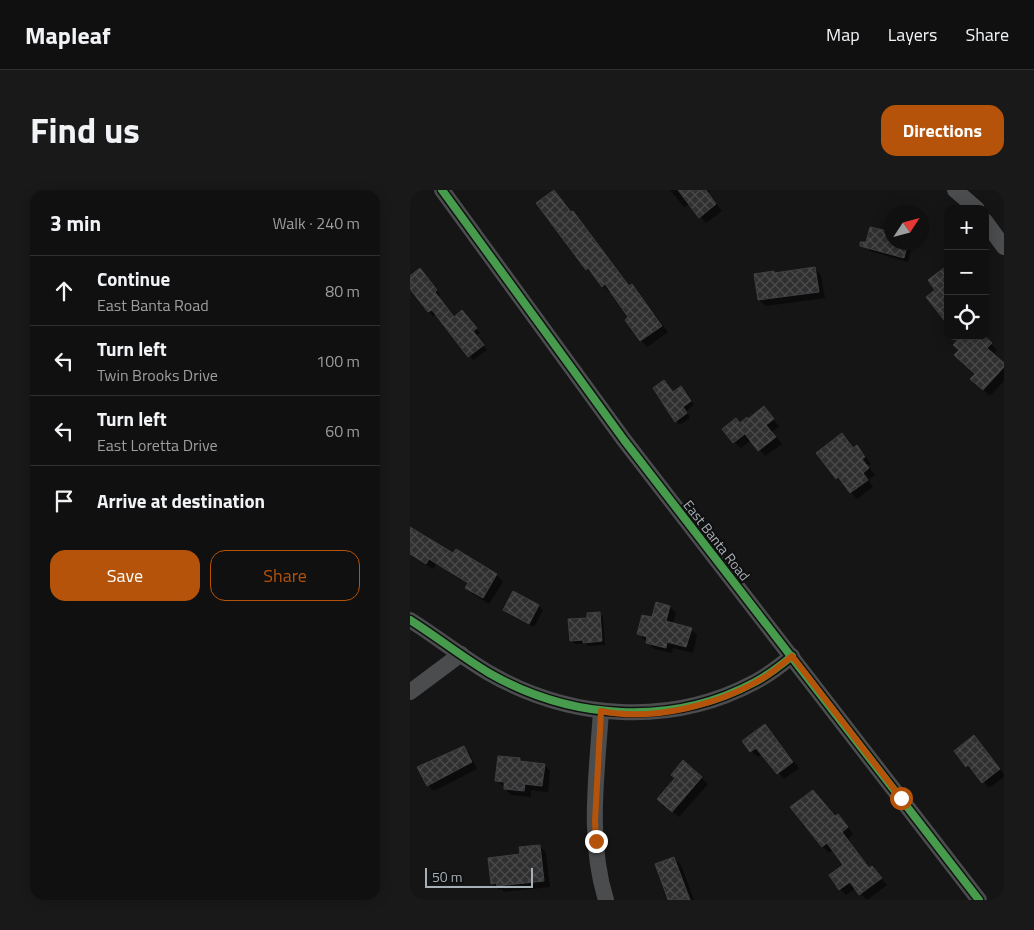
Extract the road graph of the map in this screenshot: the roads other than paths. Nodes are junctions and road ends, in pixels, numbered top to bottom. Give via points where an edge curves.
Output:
1 (442, 190) edge
2 (954, 190) edge
3 (972, 205) edge
4 (989, 226) edge
5 (1004, 247) edge
6 (410, 620) edge
7 (461, 654) junction
8 (792, 656) junction
9 (410, 692) edge
10 (601, 711) junction
11 (606, 900) edge
12 (979, 900) edge

1 - 8 street, East Banta Road via 624,440
2 - 3 street
4 - 5 street
6 - 7 street
7 - 9 street
7 - 10 street via 489,673 531,692
8 - 10 street via 756,682 706,703 654,713
8 - 12 street, East Banta Road
10 - 11 street via 595,834 598,869

